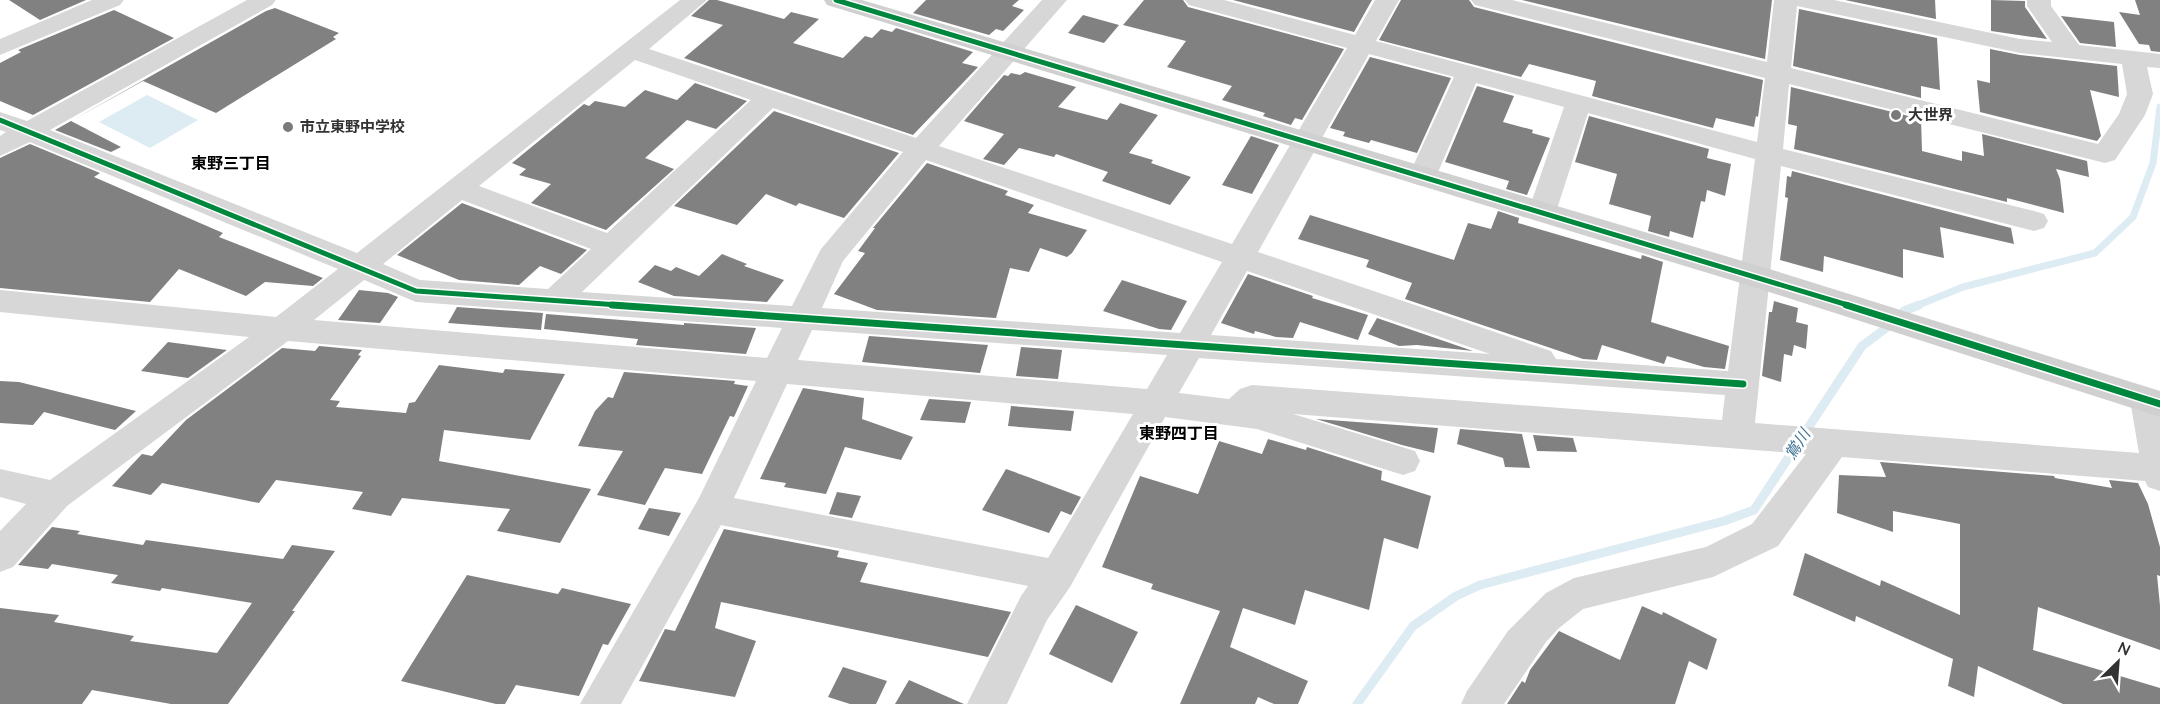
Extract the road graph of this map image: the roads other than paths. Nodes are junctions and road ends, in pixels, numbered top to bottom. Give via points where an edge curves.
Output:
1 (264, 0) edge
2 (695, 0) edge
3 (836, 0) edge
4 (1056, 0) edge
5 (1197, 0) edge
6 (1387, 0) edge
7 (1483, 0) edge
8 (1786, 0) edge
9 (1800, 0) edge
10 (2039, 0) edge
11 (98, 2) edge
12 (1363, 45) junction
13 (0, 48) edge
14 (632, 51) junction
15 (1009, 51) junction
16 (2072, 53) junction
17 (2133, 58) junction
18 (2160, 61) edge
19 (1779, 72) junction
20 (1468, 73) junction
21 (769, 98) junction
22 (1578, 103) junction
23 (0, 120) edge
24 (28, 132) junction
25 (1306, 142) junction
26 (0, 147) edge
27 (921, 149) junction
28 (1769, 154) junction
29 (1422, 177) junction
30 (459, 189) junction
31 (1542, 212) junction
32 (2034, 221) dead end
33 (612, 246) junction
34 (1240, 258) junction
35 (362, 267) junction
36 (1755, 276) junction
37 (0, 301) edge
38 (554, 301) junction
39 (802, 318) junction
40 (282, 329) junction
41 (1189, 345) junction
42 (778, 372) junction
43 (1585, 374) junction
44 (1743, 384) junction
45 (2153, 402) edge
46 (1156, 403) junction
47 (1234, 413) junction
48 (1737, 435) junction
49 (1834, 442) junction
50 (1402, 461) dead end
51 (2159, 472) edge
52 (0, 483) edge
53 (56, 496) junction
54 (712, 507) junction
55 (0, 556) edge
56 (1057, 576) junction
57 (600, 704) edge
58 (987, 704) edge
59 (1481, 704) edge

1 - 24 street
2 - 14 street
3 - 15 street
4 - 15 street
5 - 12 street
6 - 12 street
7 - 19 street
8 - 19 street
9 - 16 street via 2020,46
10 - 16 street via 2039,6
11 - 13 street
12 - 20 street
12 - 25 street
14 - 21 street
14 - 30 street
15 - 25 street
15 - 27 street
16 - 17 street
17 - 18 street
17 - 19 street via 2140,94 2132,115 2105,154
19 - 28 street
20 - 22 street
20 - 29 street
21 - 27 street
21 - 33 street
22 - 28 street
22 - 31 street
23 - 24 street
24 - 26 street
24 - 35 street
25 - 29 street
25 - 34 street
27 - 34 street
27 - 39 street via 831,256
28 - 32 street
28 - 36 street
29 - 31 street
30 - 33 street
30 - 35 street
31 - 36 street
33 - 38 street
34 - 41 street
34 - 43 street
35 - 38 street via 416,291
35 - 40 street
36 - 44 street
36 - 45 street
37 - 40 street
38 - 39 street
39 - 41 street
39 - 42 street
40 - 42 street
40 - 53 street
41 - 43 street
41 - 46 street
42 - 46 street
42 - 54 street
43 - 44 street
44 - 48 street
45 - 51 street
46 - 47 street
46 - 56 street
47 - 48 street via 1252,398
47 - 50 street via 1257,416
48 - 49 street
49 - 51 street
49 - 59 street via 1765,535 1713,561 1574,595 1559,604 1536,626
52 - 53 street
53 - 55 street
54 - 56 street
54 - 57 street
56 - 58 street via 1034,608

